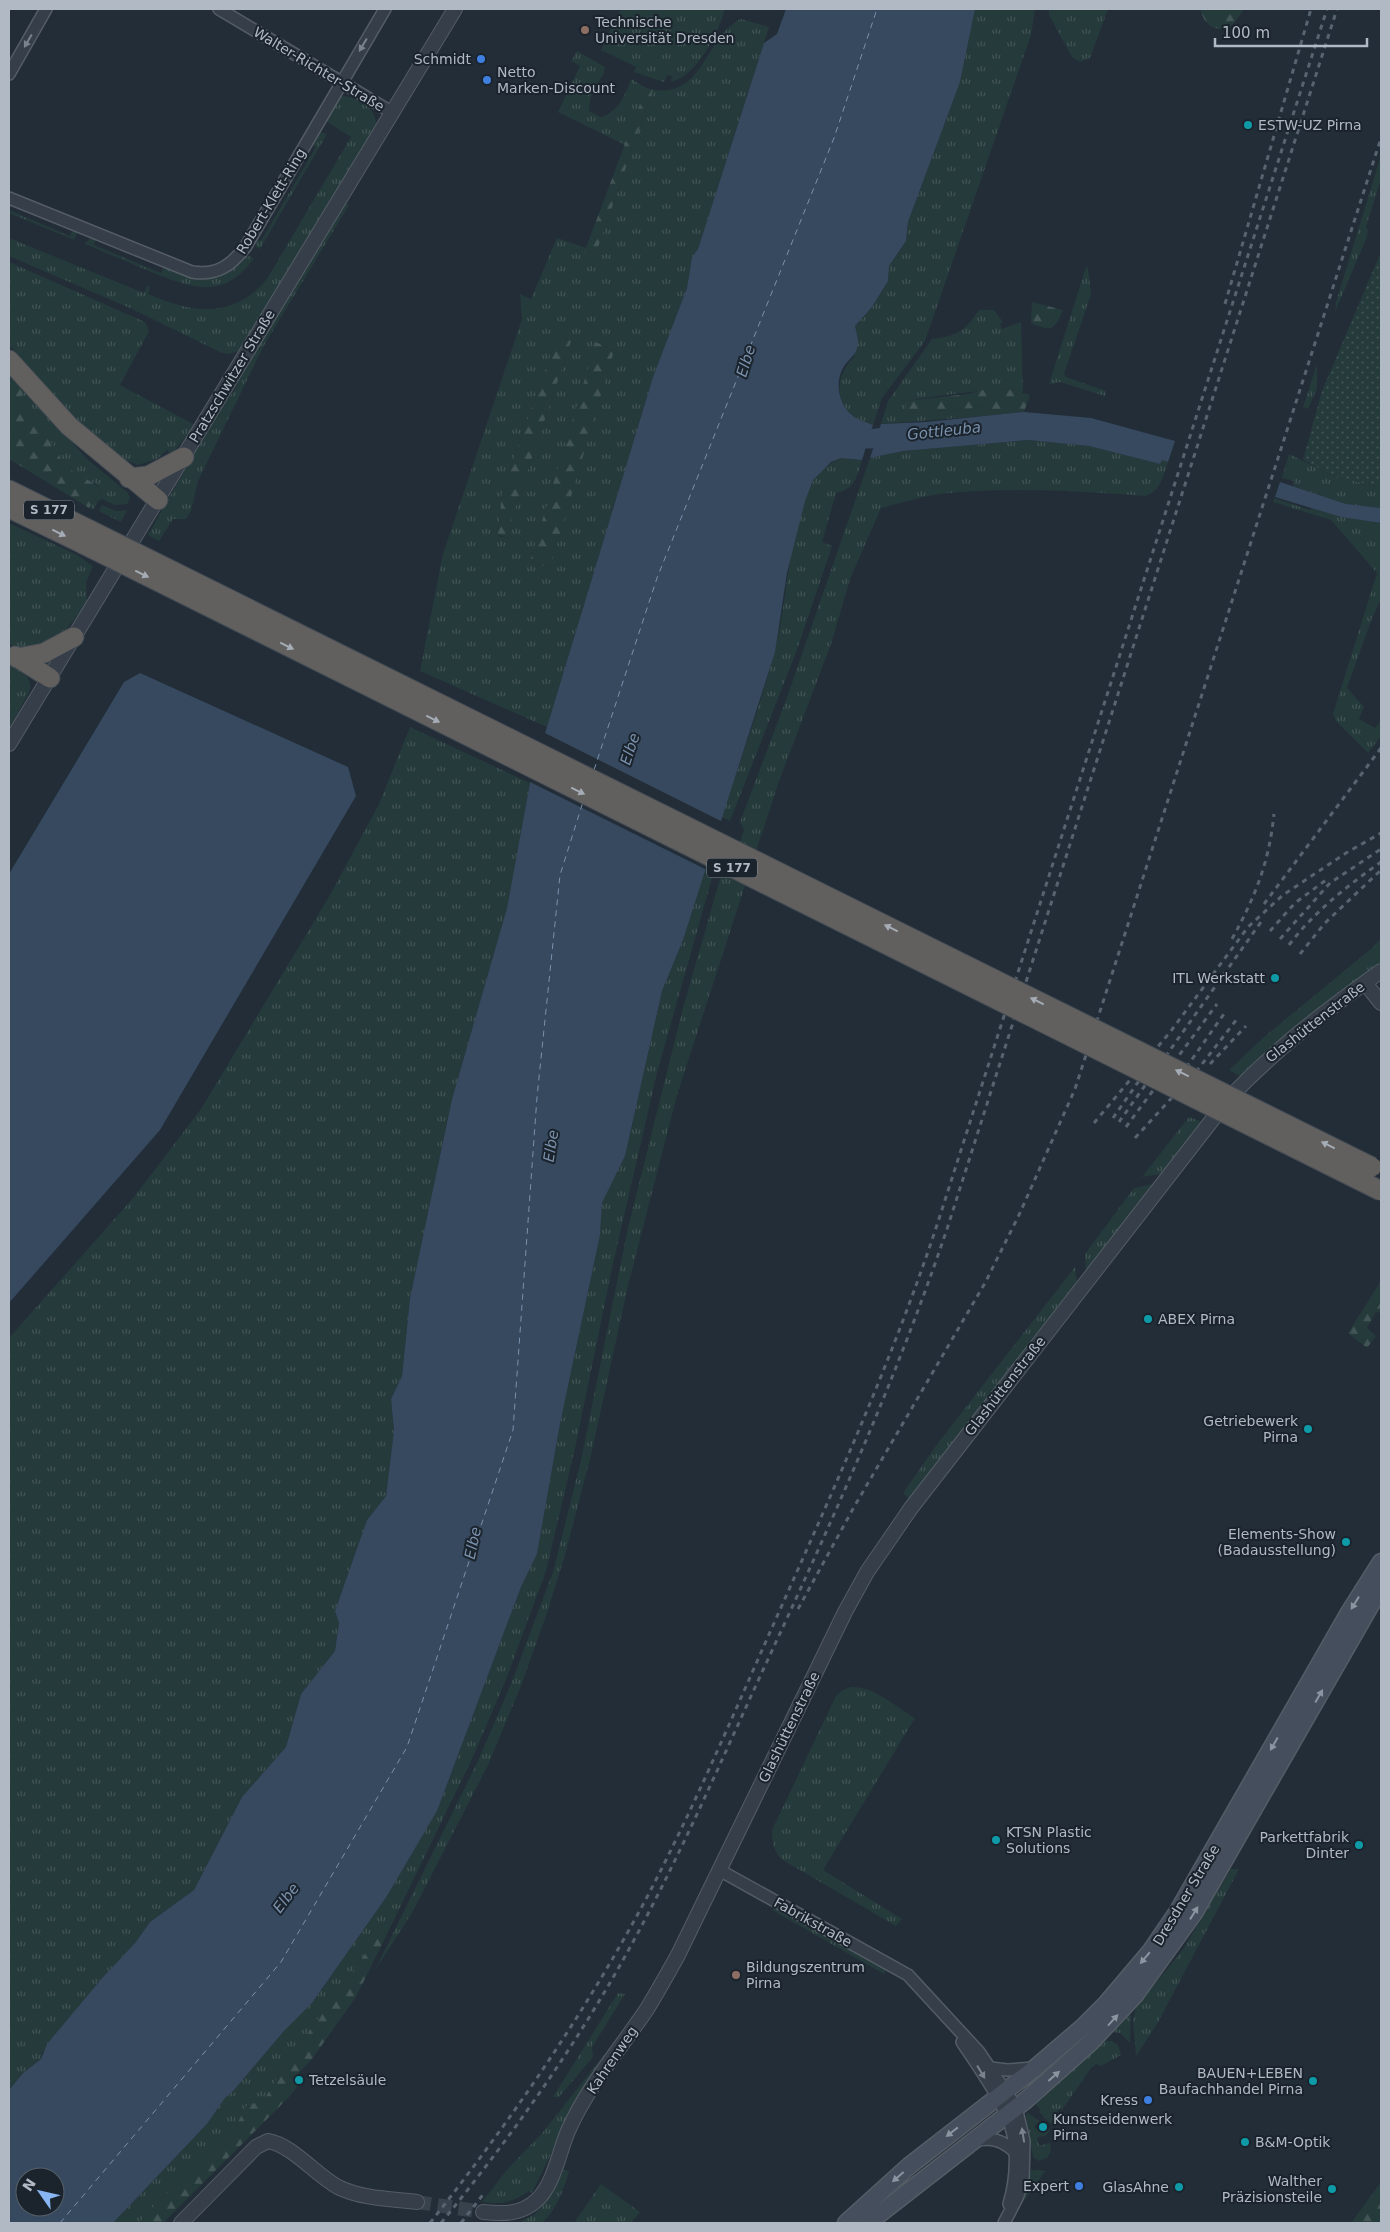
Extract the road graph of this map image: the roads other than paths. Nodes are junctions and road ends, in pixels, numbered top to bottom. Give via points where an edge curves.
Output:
1 (46, 9) edge
2 (219, 9) edge
3 (385, 9) edge
4 (455, 9) edge
5 (9, 74) edge
6 (342, 82) junction
7 (393, 114) junction
8 (9, 198) edge
9 (9, 360) edge
10 (184, 457) junction
11 (129, 478) junction
12 (9, 490) edge
13 (158, 500) junction
14 (9, 508) edge
15 (86, 538) junction
16 (74, 637) junction
17 (13, 655) edge
18 (50, 678) junction
19 (9, 744) edge
20 (1381, 971) edge
21 (1365, 983) junction
22 (1381, 1004) edge
23 (1381, 1172) edge
24 (1381, 1191) edge
25 (1381, 1562) edge
26 (1381, 1587) edge
27 (721, 1871) junction
28 (947, 2017) junction
29 (991, 2068) junction
30 (1035, 2068) junction
31 (1001, 2094) junction
32 (1012, 2110) junction
33 (973, 2141) junction
34 (1014, 2151) junction
35 (418, 2202) tunnel mouth
36 (483, 2212) tunnel mouth
37 (181, 2223) edge
38 (846, 2223) edge
39 (868, 2223) edge
40 (1004, 2223) edge

1 -> 5 street
2 - 6 street, Walter-Richter-Straße
3 -> 6 street, Robert-Klett-Ring
4 - 7 street, Pratzschwitzer Straße
6 - 7 street, Walter-Richter-Straße
6 - 8 street, Robert-Klett-Ring via 246,246 236,260 212,273 187,270
7 - 10 street, Pratzschwitzer Straße
9 - 11 highway via 69,426
10 - 11 highway via 154,474
10 - 13 street, Pratzschwitzer Straße
11 - 13 highway
12 - 15 highway, S 177
13 - 16 street, Pratzschwitzer Straße
14 -> 15 highway, S 177
23 -> 15 highway, S 177, bridge
15 -> 24 highway, S 177, bridge
16 - 17 highway via 44,653
16 - 18 street, Pratzschwitzer Straße
17 - 18 highway
18 - 19 street, Pratzschwitzer Straße
20 - 21 street, Glashüttenstraße
21 - 22 street
21 - 27 street, Glashüttenstraße via 1293,1036 1230,1097 911,1508 867,1572 845,1612
25 -> 30 main road, Dresdner Straße via 1178,1911 1150,1952 1106,2004
32 -> 26 main road, Dresdner Straße via 1096,2038 1159,1964 1194,1913
27 - 28 street, Fabrikstraße via 908,1975
27 - 36 street, Kahrenweg via 663,1983 583,2102 544,2191 530,2206 520,2211 510,2214
28 - 29 street, Fabrikstraße
28 -> 31 street, Fabrikstraße
29 - 30 street
29 - 31 street, Fabrikstraße
30 - 31 main road, Dresdner Straße
31 - 32 street
31 -> 38 main road, Dresdner Straße via 909,2166
32 - 33 main road, Dresdner Straße
32 - 34 street
40 -> 32 street via 1020,2191 1025,2163 1024,2141
33 - 34 street via 993,2139
33 - 39 main road, Dresdner Straße
34 - 40 street via 1013,2188
35 - 37 street via 353,2193 329,2181 280,2145 262,2142

